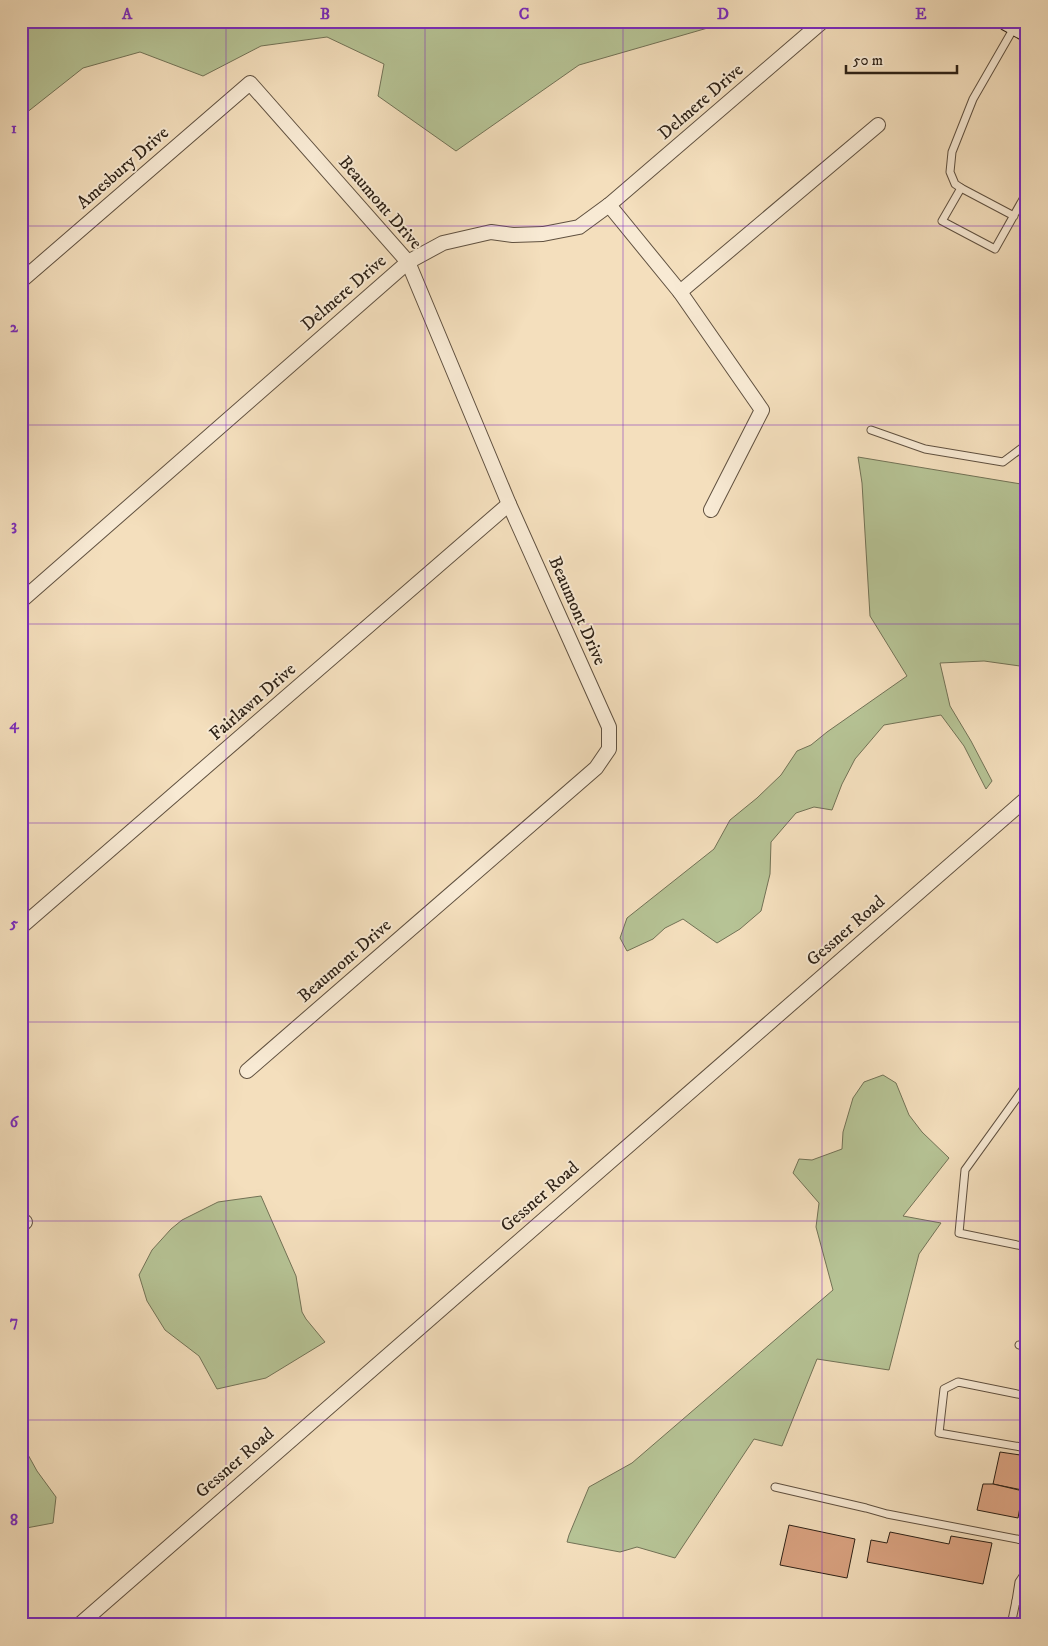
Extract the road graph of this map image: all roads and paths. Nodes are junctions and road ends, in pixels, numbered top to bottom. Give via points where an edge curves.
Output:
1 (823, 21) edge
2 (1016, 26) edge
3 (250, 83) joint
4 (878, 125) dead end
5 (961, 188) junction
6 (1027, 192) edge
7 (609, 206) junction
8 (1014, 216) junction
9 (408, 262) junction
10 (21, 281) edge
11 (680, 292) junction
12 (871, 430) dead end
13 (1027, 444) edge
14 (509, 504) junction
15 (711, 510) dead end
16 (21, 601) edge
17 (1027, 798) edge
18 (21, 928) edge
19 (247, 1071) dead end
20 (1027, 1084) edge
21 (1027, 1247) edge
22 (1027, 1396) edge
23 (1027, 1448) edge
24 (775, 1487) dead end
25 (1027, 1541) edge
26 (1027, 1570) edge
27 (1016, 1600) junction
28 (1027, 1602) edge
29 (78, 1625) edge
30 (1011, 1625) edge

1 - 7 street, Delmere Drive
2 - 5 lane via 973,99 952,152 950,172 955,184
3 - 9 street, Beaumont Drive
3 - 10 street, Amesbury Drive
4 - 11 street
5 - 8 lane
5 - 8 lane via 942,221 995,248
6 - 8 lane
7 - 9 street, Delmere Drive via 579,227 543,234 491,232 443,243
7 - 11 street
9 - 14 street, Beaumont Drive
9 - 16 street, Delmere Drive
11 - 15 street via 762,410
12 - 13 lane via 925,448 1003,462
14 - 18 street, Fairlawn Drive
14 - 19 street, Beaumont Drive via 608,727 609,749 596,768
17 - 29 street, Gessner Road
20 - 21 lane via 965,1170 959,1233
22 - 23 lane via 958,1382 944,1389 939,1433
24 - 25 lane via 887,1514
26 - 27 lane via 1019,1582
27 - 28 lane
27 - 30 lane

